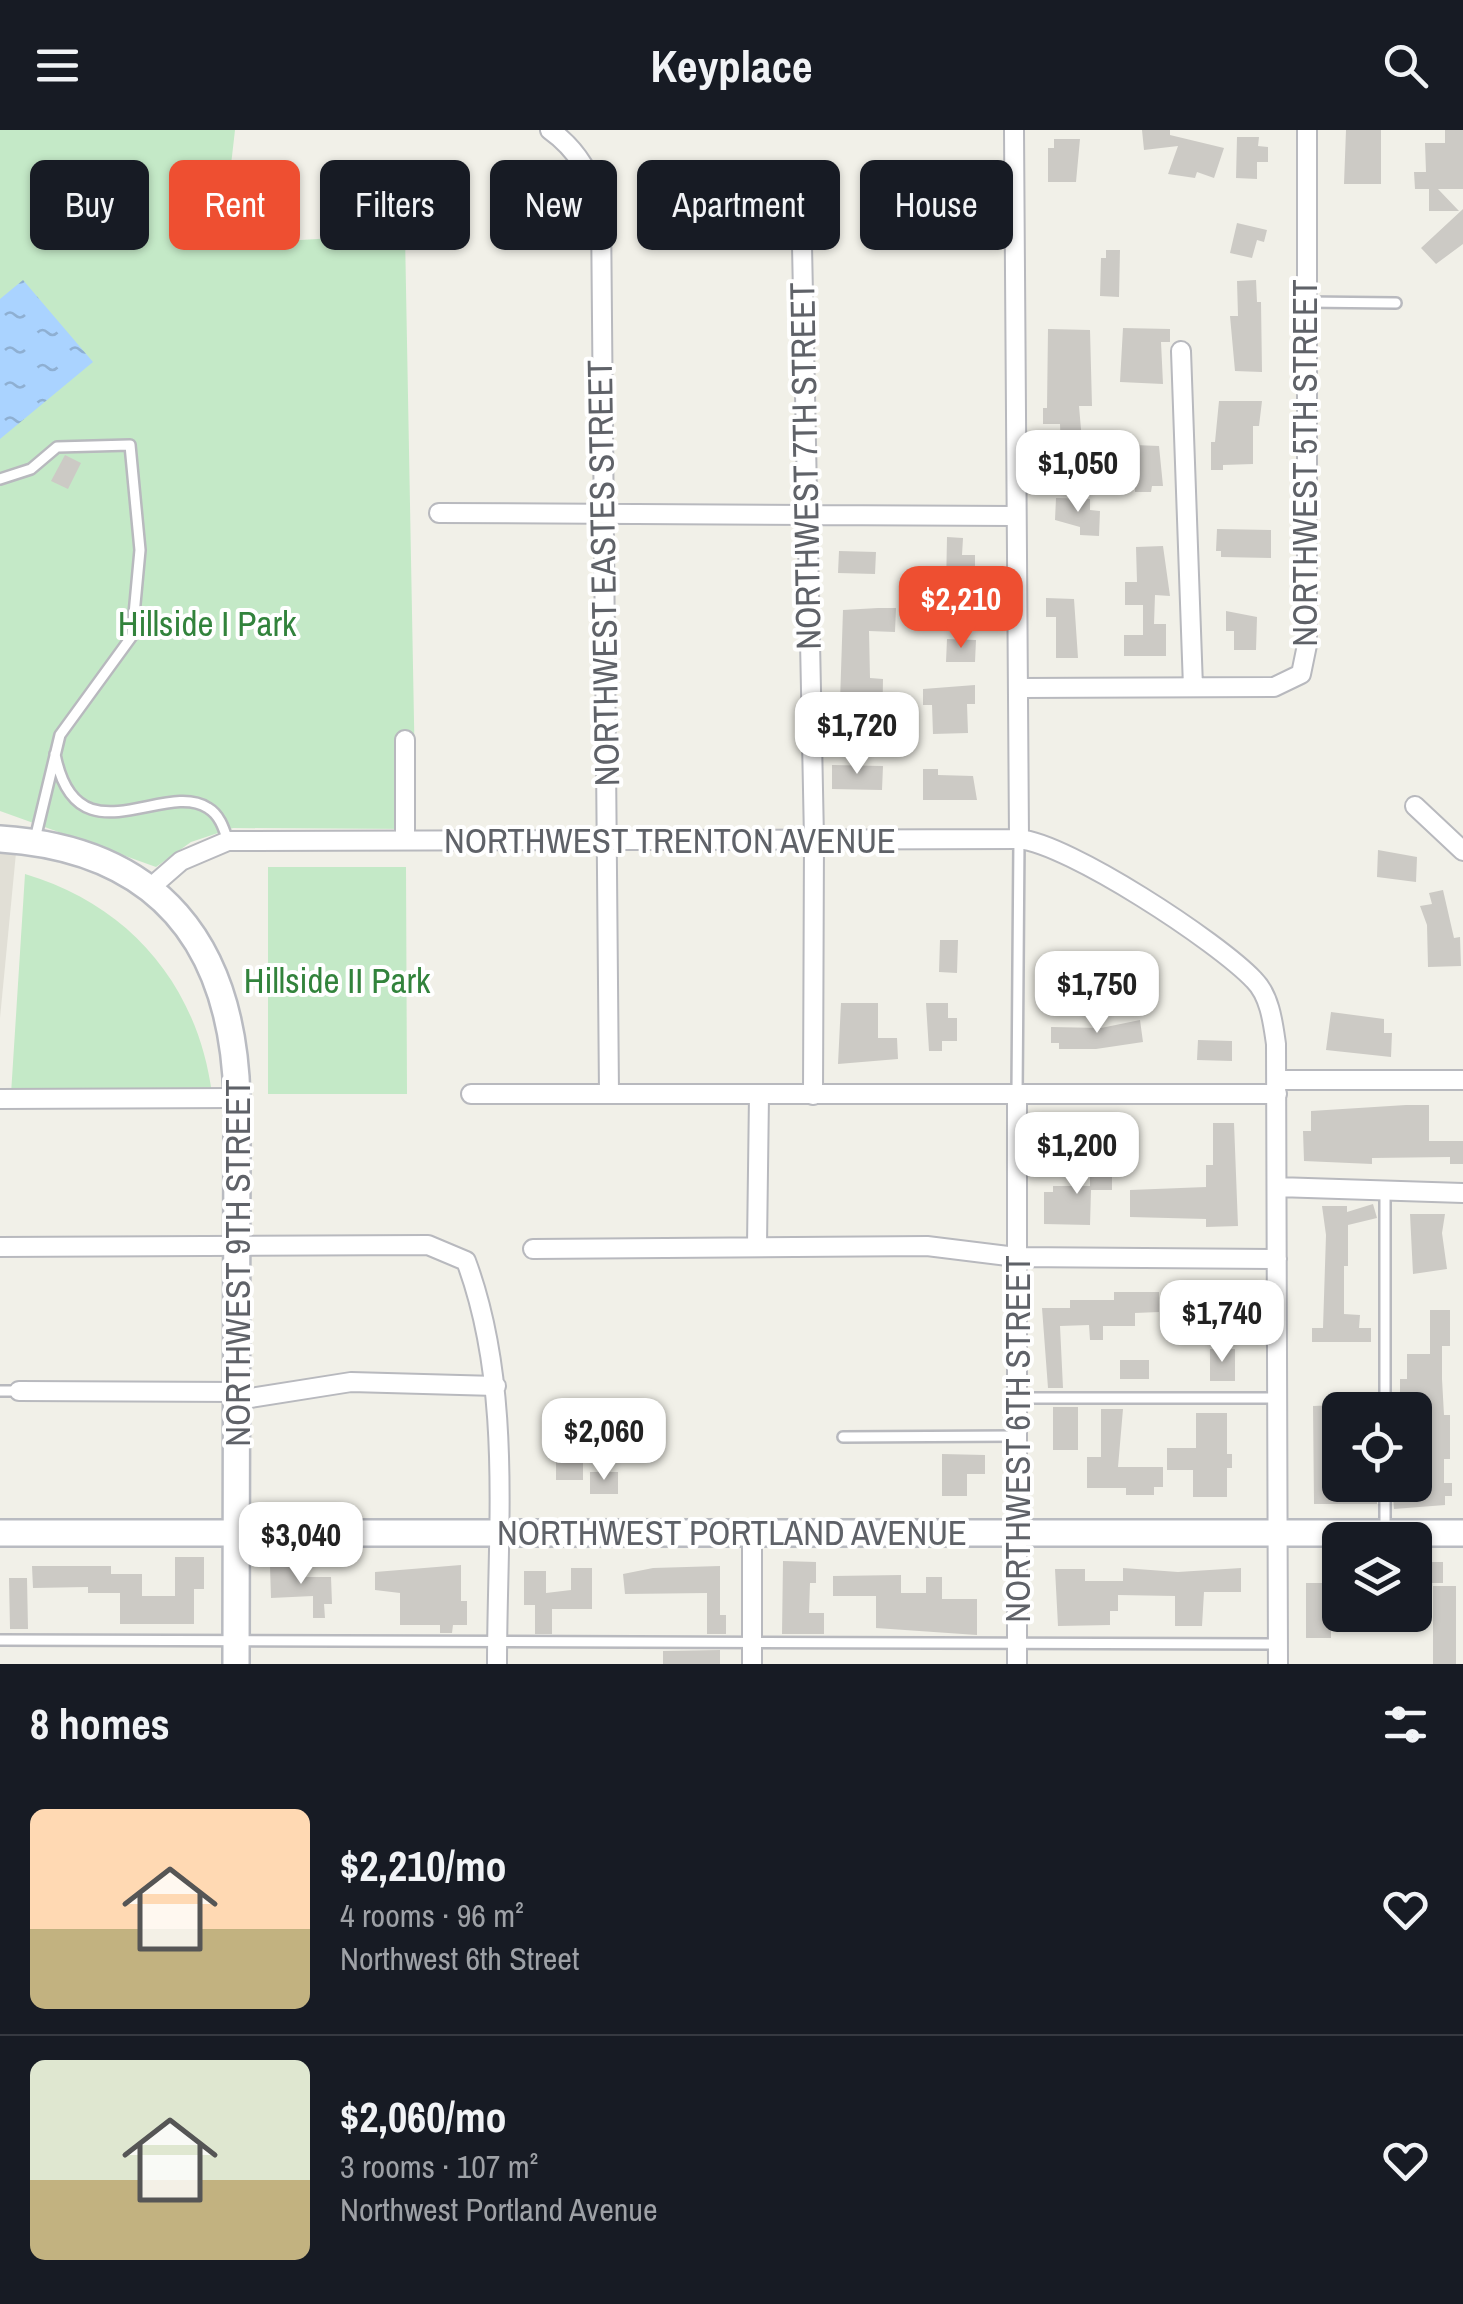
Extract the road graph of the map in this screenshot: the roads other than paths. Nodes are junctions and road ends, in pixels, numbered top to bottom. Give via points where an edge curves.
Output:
1 (550, 130) edge
2 (1014, 130) edge
3 (1306, 130) edge
4 (802, 250) edge
5 (1304, 302) junction
6 (1396, 303) dead end
7 (1181, 351) dead end
8 (0, 479) edge
9 (602, 512) junction
10 (439, 513) dead end
11 (808, 514) junction
12 (1014, 516) junction
13 (1020, 688) junction
14 (1193, 688) junction
15 (405, 740) dead end
16 (55, 752) junction
17 (1415, 806) dead end
18 (814, 839) junction
19 (1019, 839) junction
20 (0, 840) edge
21 (405, 840) junction
22 (606, 840) junction
23 (228, 841) junction
24 (35, 842) junction
25 (1463, 852) edge
26 (150, 888) junction
27 (1463, 1080) edge
28 (1277, 1087) junction
29 (609, 1092) junction
30 (471, 1094) dead end
31 (813, 1094) junction
32 (1017, 1094) junction
33 (759, 1095) junction
34 (0, 1098) edge
35 (237, 1098) junction
36 (1277, 1187) junction
37 (1385, 1189) junction
38 (1463, 1193) edge
39 (757, 1246) junction
40 (0, 1247) edge
41 (236, 1247) junction
42 (532, 1249) dead end
43 (1016, 1258) junction
44 (1277, 1259) junction
45 (496, 1386) junction
46 (9, 1390) edge
47 (1385, 1392) edge
48 (238, 1396) junction
49 (1015, 1398) junction
50 (1278, 1398) junction
51 (1016, 1436) junction
52 (844, 1437) dead end
53 (238, 1531) junction
54 (0, 1532) edge
55 (1017, 1532) junction
56 (1277, 1532) junction
57 (497, 1533) junction
58 (1322, 1533) edge
59 (1432, 1533) edge
60 (1463, 1533) edge
61 (752, 1534) junction
62 (0, 1640) edge
63 (752, 1641) junction
64 (498, 1642) junction
65 (1018, 1642) junction
66 (1278, 1644) junction
67 (236, 1652) edge
68 (498, 1664) edge
69 (752, 1664) edge
70 (1018, 1664) edge
71 (1278, 1664) edge

1 - 9 street, NORTHWEST EASTES STREET via 587,170 601,209
2 - 12 street
3 - 5 street, NORTHWEST 5TH STREET
4 - 11 street, NORTHWEST 7TH STREET
5 - 6 lane
5 - 14 street, NORTHWEST 5TH STREET via 1307,644 1301,674 1274,688
7 - 14 street
8 - 16 lane via 31,469 57,447 130,446 140,550 132,636 68,722
9 - 10 street
9 - 11 street
9 - 22 street, NORTHWEST EASTES STREET
11 - 12 street
11 - 18 street, NORTHWEST 7TH STREET
12 - 13 street
13 - 14 street
13 - 19 street
15 - 21 street
16 - 23 lane via 60,781 86,806 116,814 205,805
16 - 24 lane
17 - 25 street
18 - 19 street, NORTHWEST TRENTON AVENUE
18 - 22 street, NORTHWEST TRENTON AVENUE
18 - 31 street, NORTHWEST 7TH STREET
19 - 28 street, NORTHWEST TRENTON AVENUE via 1088,864 1256,981 1272,1013
19 - 32 lane
20 - 24 street
21 - 22 street, NORTHWEST TRENTON AVENUE
21 - 23 street, NORTHWEST TRENTON AVENUE
22 - 29 street, NORTHWEST EASTES STREET
23 - 26 street, NORTHWEST TRENTON AVENUE via 181,861
24 - 26 street via 126,871
26 - 35 street, NORTHWEST 9TH STREET via 201,949 222,989 236,1052
27 - 28 street
28 - 32 street
28 - 36 street
29 - 30 street
29 - 33 street
31 - 32 street
31 - 33 street
32 - 43 street, NORTHWEST 6TH STREET
33 - 39 street
34 - 35 street
35 - 41 street, NORTHWEST 9TH STREET
36 - 37 street
36 - 44 street
37 - 38 street
37 - 47 lane
39 - 42 street
39 - 43 street via 927,1246
40 - 41 street
41 - 45 street via 444,1248 466,1261 484,1308
41 - 48 street, NORTHWEST 9TH STREET
43 - 44 street
43 - 49 street, NORTHWEST 6TH STREET
44 - 50 street
45 - 48 street via 352,1382
45 - 57 street
46 - 48 street
48 - 53 street, NORTHWEST 9TH STREET
49 - 50 lane
49 - 51 street, NORTHWEST 6TH STREET
50 - 56 street
51 - 52 lane
51 - 55 street, NORTHWEST 6TH STREET
53 - 54 street, NORTHWEST PORTLAND AVENUE
53 - 57 street, NORTHWEST PORTLAND AVENUE
53 - 67 street, NORTHWEST 9TH STREET
55 - 56 street, NORTHWEST PORTLAND AVENUE
55 - 61 street, NORTHWEST PORTLAND AVENUE
55 - 65 street, NORTHWEST 6TH STREET
56 - 58 street, NORTHWEST PORTLAND AVENUE
56 - 66 street
57 - 61 street, NORTHWEST PORTLAND AVENUE
57 - 64 street
59 - 60 street, NORTHWEST PORTLAND AVENUE
61 - 63 street
62 - 67 lane
63 - 64 lane
63 - 65 lane
63 - 69 street
64 - 67 lane
64 - 68 street
65 - 66 lane
65 - 70 street, NORTHWEST 6TH STREET
66 - 71 street

